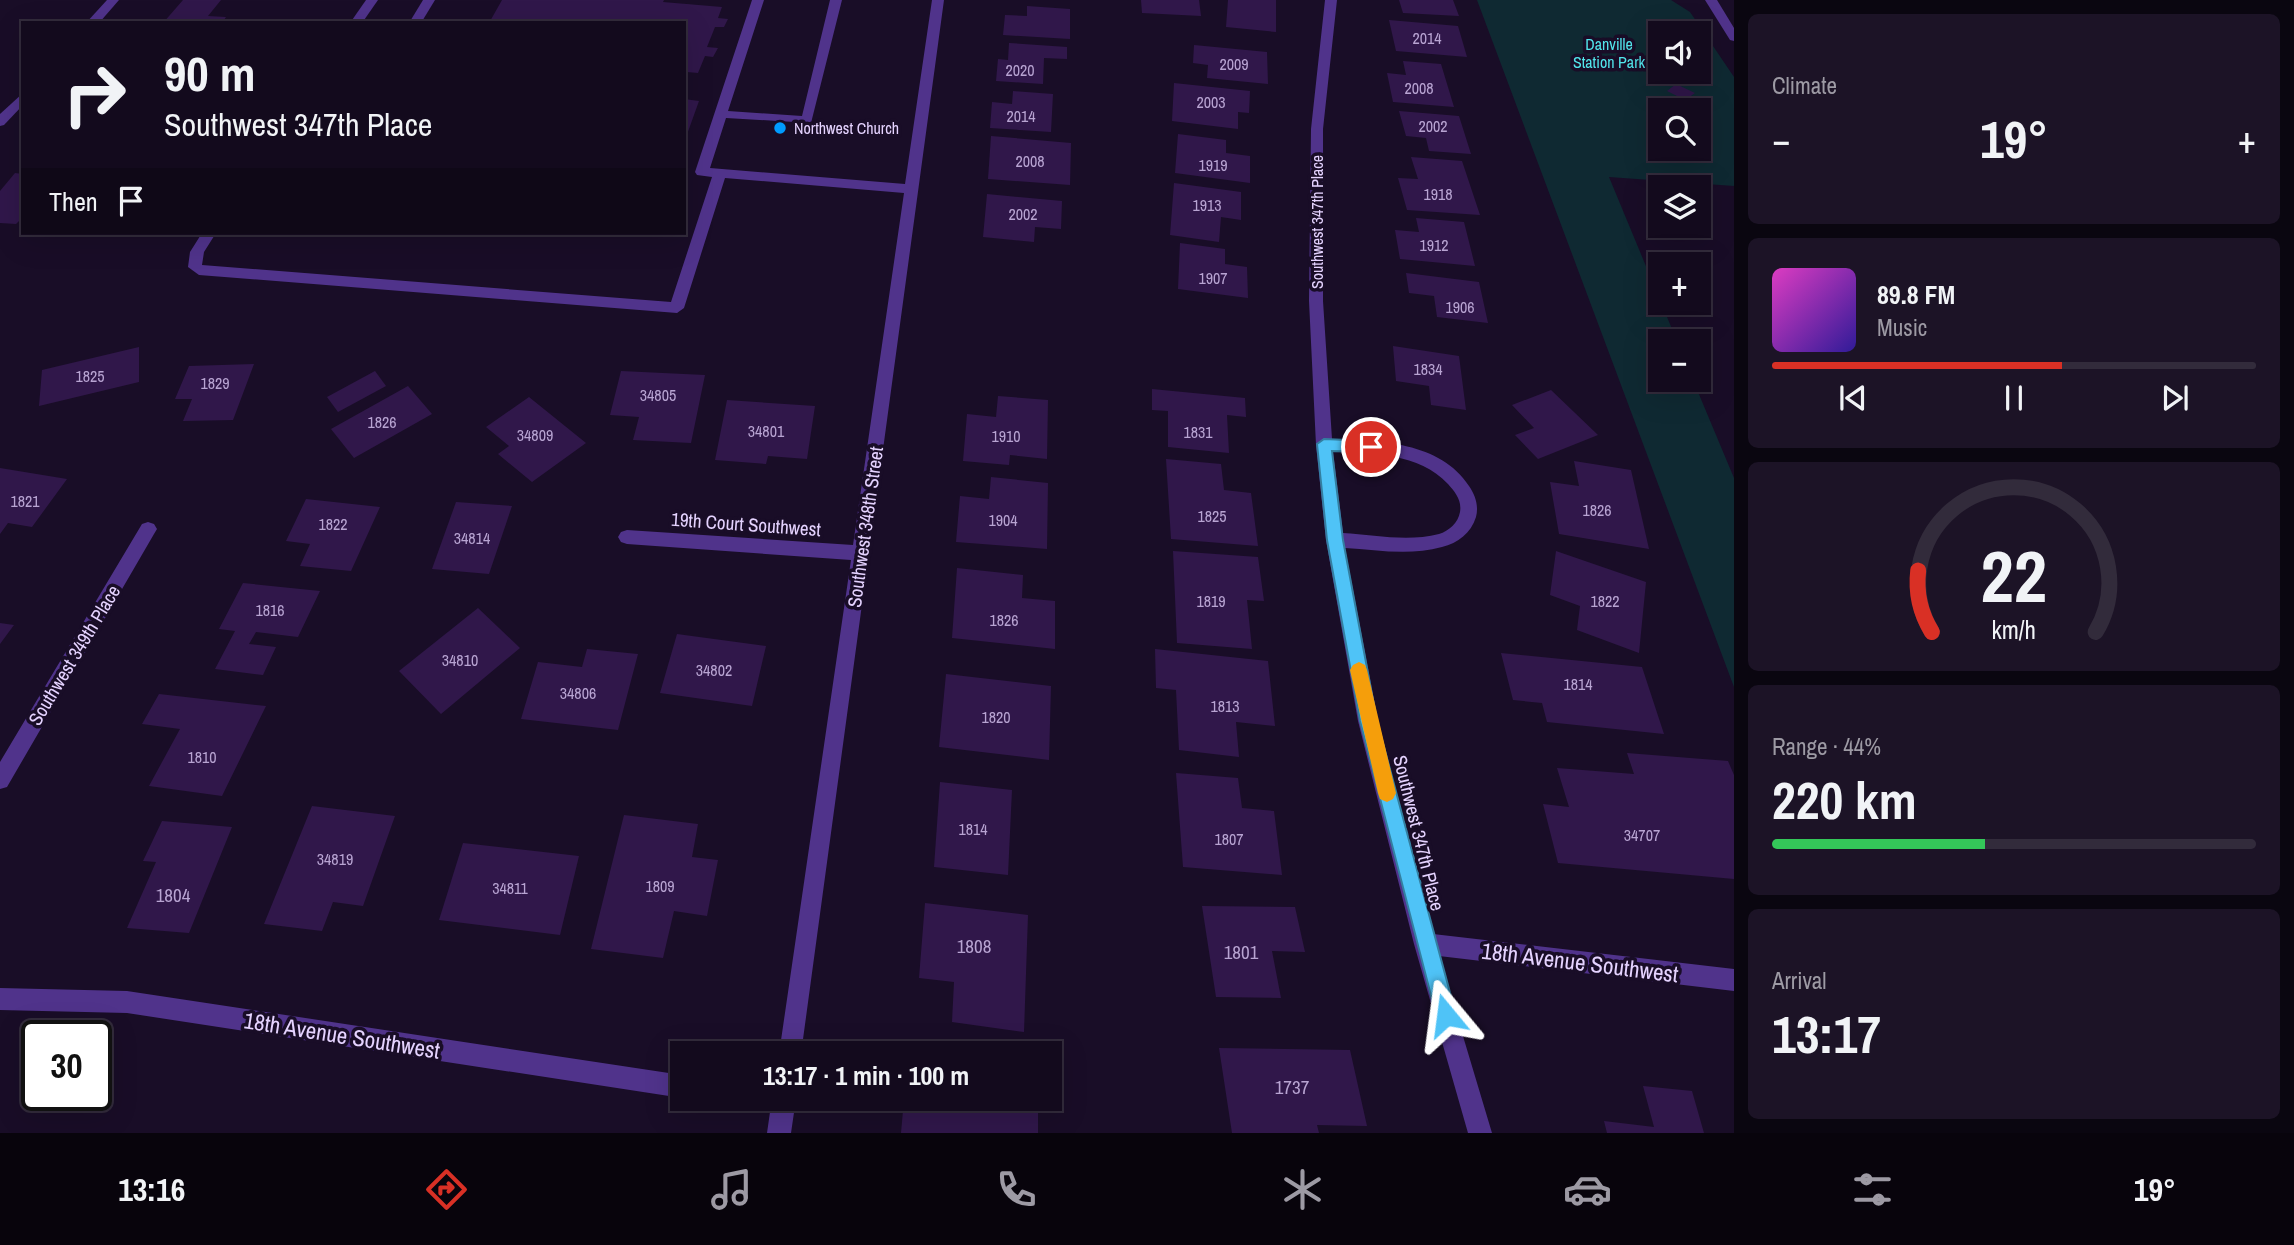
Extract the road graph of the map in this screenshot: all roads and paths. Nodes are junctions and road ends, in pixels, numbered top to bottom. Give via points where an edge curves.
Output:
1 (113, 0) edge
2 (372, 0) edge
3 (429, 0) edge
4 (758, 0) edge
5 (836, 0) edge
6 (938, 0) edge
7 (1331, 0) edge
8 (1711, 0) edge
9 (94, 21) edge
10 (357, 21) edge
11 (416, 21) edge
12 (1734, 37) edge
13 (21, 99) edge
14 (720, 114) junction
15 (0, 122) edge
16 (720, 174) junction
17 (913, 189) junction
18 (208, 235) edge
19 (1324, 444) junction
20 (148, 529) dead end
21 (627, 537) dead end
22 (1335, 540) junction
23 (861, 553) junction
24 (0, 780) edge
25 (1425, 944) junction
26 (1734, 980) edge
27 (0, 999) edge
28 (792, 1041) edge
29 (670, 1085) edge
30 (777, 1111) edge
31 (779, 1133) edge
32 (1479, 1133) edge

1 - 9 street
2 - 10 street
3 - 11 street
4 - 14 street
5 - 14 street via 807,120
6 - 17 street, Southwest 348th Street
7 - 19 street, Southwest 347th Place via 1317,129 1316,301
8 - 12 street
13 - 15 street
14 - 16 street via 702,172
16 - 17 street
16 - 18 street via 677,308 199,270 194,260
17 - 23 street, Southwest 348th Street
19 - 22 street, Southwest 347th Place
19 - 22 street via 1402,452 1429,462 1452,475 1469,508 1461,531 1444,540
20 - 24 street, Southwest 349th Place
21 - 23 street, 19th Court Southwest
22 - 25 street, Southwest 347th Place via 1368,721
23 - 28 street, Southwest 348th Street
25 - 26 street, 18th Avenue Southwest
25 - 32 street, Southwest 347th Place
27 - 29 street, 18th Avenue Southwest via 127,1002
30 - 31 street

